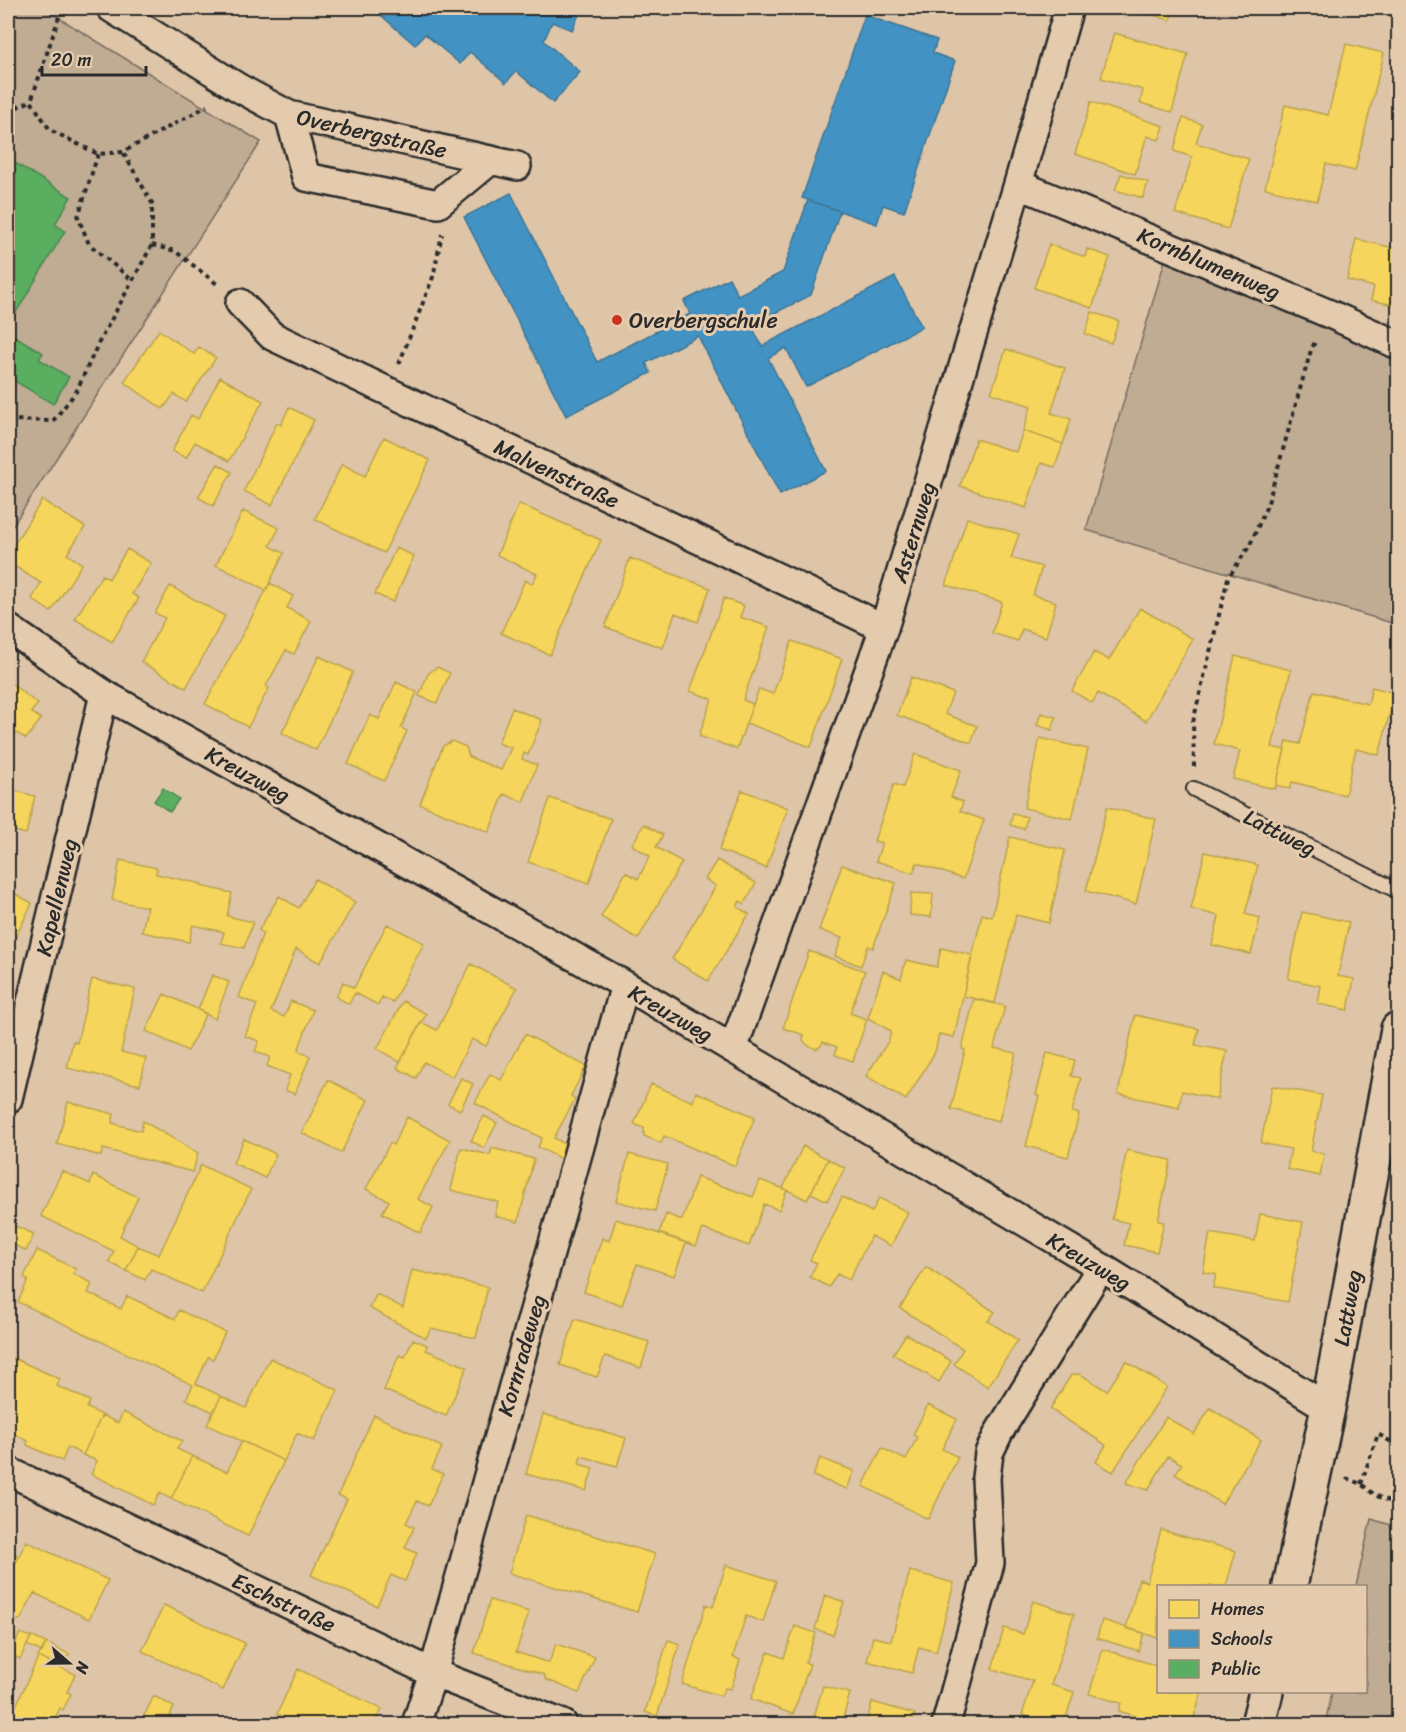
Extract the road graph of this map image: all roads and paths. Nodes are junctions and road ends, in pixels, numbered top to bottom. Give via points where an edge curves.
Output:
1 (62, 8) edge
2 (111, 8) edge
3 (1069, 8) edge
4 (239, 88) junction
5 (31, 101) junction
6 (8, 111) edge
7 (289, 115) junction
8 (123, 152) junction
9 (98, 154) junction
10 (491, 160) junction
11 (517, 166) dead end
12 (1018, 184) junction
13 (450, 195) junction
14 (152, 245) junction
15 (133, 281) junction
16 (240, 303) joint
17 (1332, 315) junction
18 (1398, 345) edge
19 (388, 392) junction
20 (8, 420) edge
21 (8, 628) edge
22 (884, 628) junction
23 (104, 694) junction
24 (1194, 789) joint
25 (1398, 891) edge
26 (624, 985) junction
27 (1398, 1029) edge
28 (733, 1049) junction
29 (8, 1099) edge
30 (1101, 1267) junction
31 (1328, 1408) junction
32 (1398, 1446) edge
33 (1316, 1468) junction
34 (8, 1471) edge
35 (1361, 1484) junction
36 (1398, 1504) edge
37 (1290, 1585) edge
38 (433, 1672) junction
39 (1266, 1693) edge
40 (416, 1725) edge
41 (563, 1725) edge
42 (946, 1725) edge
43 (1258, 1725) edge

1 - 5 path
2 - 4 street, Overbergstraße
3 - 12 street, Asternweg
4 - 7 street, Overbergstraße
4 - 8 path
5 - 6 path
5 - 9 path via 50,130
7 - 10 street, Overbergstraße
7 - 13 street via 306,177 438,204
8 - 9 path
8 - 14 path via 152,203
9 - 15 path via 78,216 89,244
10 - 11 street, Overbergstraße
10 - 13 street
12 - 17 street, Kornblumenweg
12 - 22 street, Asternweg
13 - 19 path via 433,277
14 - 15 path
14 - 16 path via 176,250
15 - 20 path via 76,392 53,421
16 - 19 street, Malvenstraße via 272,336
17 - 18 street, Kornblumenweg
17 - 24 path via 1311,350 1268,503 1250,545 1228,578 1193,722
19 - 22 street, Malvenstraße
21 - 23 street, Kreuzweg
22 - 28 street, Asternweg
23 - 26 street, Kreuzweg
23 - 29 street, Kapellenweg
24 - 25 lane, Lattweg
26 - 28 street, Kreuzweg
26 - 38 street, Kornradeweg
27 - 31 street, Lattweg
28 - 30 street, Kreuzweg
30 - 31 street, Kreuzweg
30 - 42 street via 989,1453 986,1478 990,1563
31 - 33 street, Lattweg
32 - 35 path via 1378,1434
33 - 35 path
33 - 37 street, Lattweg
34 - 38 street, Eschstraße
35 - 36 path via 1375,1495
38 - 40 street, Kornradeweg
38 - 41 street, Eschstraße
39 - 43 street

